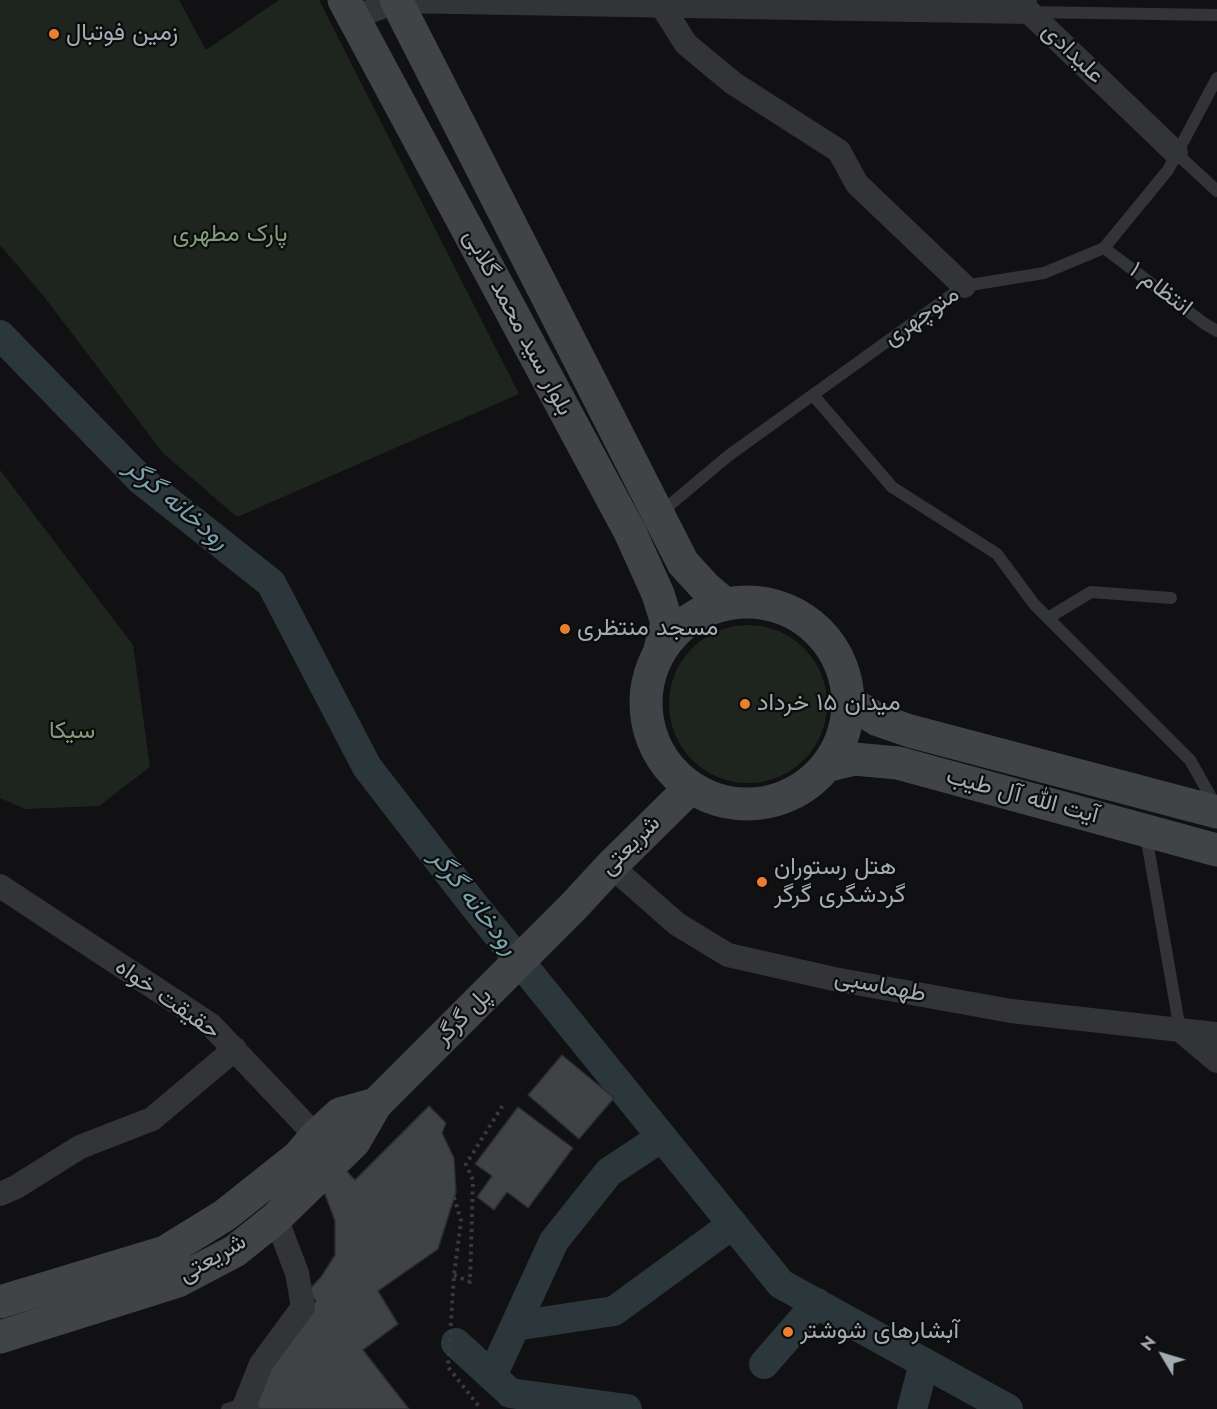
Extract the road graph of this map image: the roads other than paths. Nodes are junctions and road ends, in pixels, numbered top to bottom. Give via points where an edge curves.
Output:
1 (397, 0) edge
2 (500, 2) edge
3 (662, 6) junction
4 (1030, 6) edge
5 (348, 9) edge
6 (1217, 15) edge
7 (1217, 78) edge
8 (1176, 153) junction
9 (1217, 190) edge
10 (1104, 248) junction
11 (963, 286) junction
12 (1217, 331) edge
13 (813, 395) junction
14 (658, 515) junction
15 (1172, 598) dead end
16 (725, 604) junction
17 (1048, 618) junction
18 (659, 653) junction
19 (848, 701) junction
20 (826, 766) junction
21 (690, 788) junction
22 (1217, 807) edge
23 (1217, 812) edge
24 (1146, 831) junction
25 (1217, 850) edge
26 (611, 866) junction
27 (0, 886) edge
28 (574, 906) joint
29 (1180, 1030) junction
30 (1217, 1034) edge
31 (235, 1049) junction
32 (1217, 1061) edge
33 (404, 1077) joint
34 (376, 1104) junction
35 (316, 1136) junction
36 (0, 1194) edge
37 (276, 1218) junction
38 (0, 1302) edge
39 (0, 1337) edge
40 (240, 1407) edge

1 - 2 street, علیدادی
1 - 5 street, علیدادی
1 - 14 main road, بلوار سید محمد گلابی
2 - 3 street, علیدادی
3 - 4 street, علیدادی
3 - 11 street via 694,51 733,82 839,151 857,184
4 - 6 lane
4 - 8 street, علیدادی
5 - 18 main road, بلوار سید محمد گلابی via 630,532 667,622
7 - 8 lane, منوچهری
8 - 9 lane, علیدادی
8 - 10 lane, منوچهری via 1168,170
10 - 11 lane, منوچهری via 1044,273
10 - 12 lane, انتظام ۱
11 - 13 lane, منوچهری
13 - 14 lane, منوچهری via 728,456
13 - 17 lane via 892,487 997,554
14 - 16 main road, بلوار سید محمد گلابی via 683,563
15 - 17 lane via 1090,592
16 - 18 main road via 699,614 676,631
16 - 19 main road via 753,602 781,607 805,620 828,642 843,670
17 - 22 lane via 1190,760
18 - 21 main road via 648,681 645,712 652,741 662,759
19 - 20 main road via 843,735
19 - 23 main road, آیت الله آل طیب via 878,720 910,731
20 - 21 main road via 804,787 777,800 747,805 717,801
20 - 24 main road, آیت الله آل طیب via 855,759 898,764
21 - 26 main road, شریعتی
24 - 25 main road, آیت الله آل طیب
24 - 29 lane
26 - 28 main road, شریعتی
26 - 29 street, طهماسبی via 677,924 728,955 1011,1011
27 - 31 street, حقیقت خواه via 211,1025
28 - 33 main road, پل گرگر
29 - 30 street, طهماسبی
29 - 32 street
31 - 35 street, حقیقت خواه
31 - 36 street via 153,1119 80,1147
33 - 34 main road, شریعتی
34 - 35 main road, شریعتی via 340,1114
34 - 37 main road, شریعتی via 354,1142
35 - 38 main road, شریعتی via 298,1157 225,1215 165,1252
37 - 39 main road, شریعتی via 235,1251 178,1281
37 - 40 street via 297,1274 303,1307 261,1364

